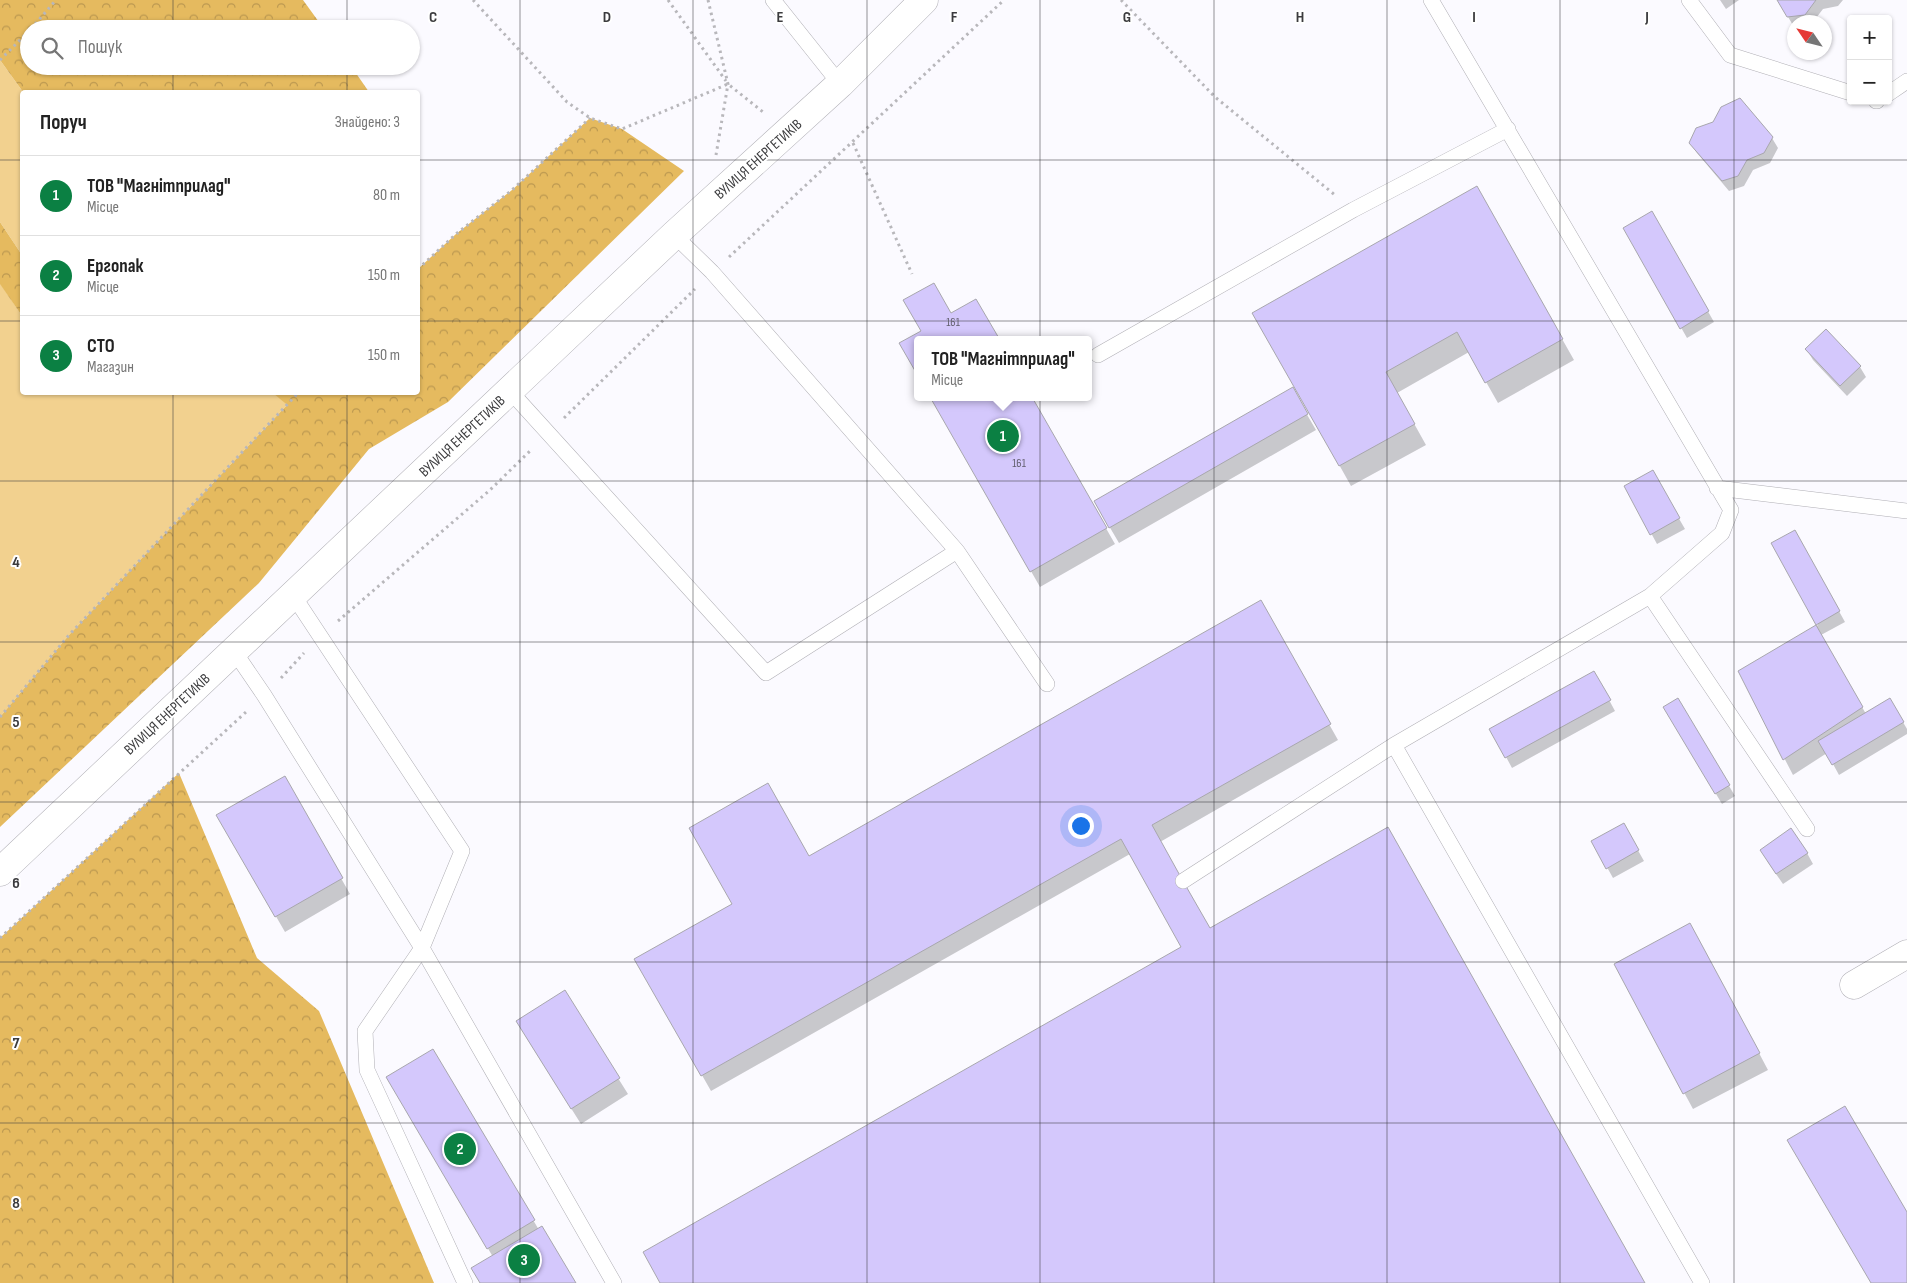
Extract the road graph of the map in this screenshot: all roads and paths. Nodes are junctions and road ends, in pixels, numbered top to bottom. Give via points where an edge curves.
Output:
1 (56, 0) edge
2 (472, 0) edge
3 (668, 0) edge
4 (708, 0) edge
5 (773, 0) edge
6 (924, 0) edge
7 (1004, 0) edge
8 (1121, 0) edge
9 (1431, 0) edge
10 (1689, 0) edge
11 (39, 20) edge
12 (20, 40) edge
13 (0, 60) edge
14 (1907, 81) edge
15 (728, 84) junction
16 (840, 84) junction
17 (1892, 91) edge
18 (1847, 92) edge
19 (590, 118) junction
20 (1508, 129) junction
21 (788, 132) junction
22 (853, 142) junction
23 (716, 158) dead end
24 (1353, 210) junction
25 (674, 236) junction
26 (420, 267) edge
27 (712, 272) junction
28 (912, 274) dead end
29 (1098, 355) dead end
30 (510, 391) junction
31 (295, 395) edge
32 (548, 434) junction
33 (1717, 488) junction
34 (1907, 511) edge
35 (957, 551) junction
36 (292, 595) junction
37 (1650, 596) junction
38 (319, 637) junction
39 (234, 651) junction
40 (1047, 684) dead end
41 (264, 694) junction
42 (0, 717) edge
43 (1394, 745) junction
44 (1808, 829) dead end
45 (0, 872) edge
46 (1183, 881) dead end
47 (0, 938) edge
48 (422, 948) junction
49 (1907, 954) edge
50 (1854, 985) dead end
51 (465, 1283) edge
52 (614, 1283) edge
53 (1702, 1283) edge

1 - 11 path
2 - 19 path via 567,102
3 - 15 path
4 - 15 path
5 - 16 lane
6 - 16 main road, ВУЛИЦЯ ЕНЕРГЕТИКІВ
7 - 22 path
8 - 24 path via 1215,97
9 - 20 lane
10 - 18 lane via 1730,55
12 - 13 path
14 - 17 lane
15 - 19 path via 622,129
15 - 21 path
15 - 23 path
16 - 21 main road, ВУЛИЦЯ ЕНЕРГЕТИКІВ
19 - 26 path via 512,190
20 - 24 lane
20 - 33 lane
21 - 25 main road, ВУЛИЦЯ ЕНЕРГЕТИКІВ
22 - 27 path
22 - 28 path
24 - 29 lane
25 - 27 lane
25 - 30 main road, ВУЛИЦЯ ЕНЕРГЕТИКІВ
27 - 32 path
27 - 35 lane
30 - 32 lane
30 - 36 main road, ВУЛИЦЯ ЕНЕРГЕТИКІВ
31 - 42 path via 68,636
32 - 35 lane via 766,674
32 - 38 path via 490,490
33 - 34 lane
33 - 37 lane via 1731,510 1722,533
35 - 40 lane
36 - 38 lane
36 - 39 main road, ВУЛИЦЯ ЕНЕРГЕТИКІВ
37 - 43 lane
37 - 44 lane
38 - 41 path
38 - 48 lane via 462,851
39 - 41 lane
39 - 45 main road, ВУЛИЦЯ ЕНЕРГЕТИКІВ
41 - 47 path
41 - 48 lane
43 - 46 lane
43 - 53 lane
48 - 51 lane via 365,1031 367,1070
48 - 52 lane
49 - 50 main road

